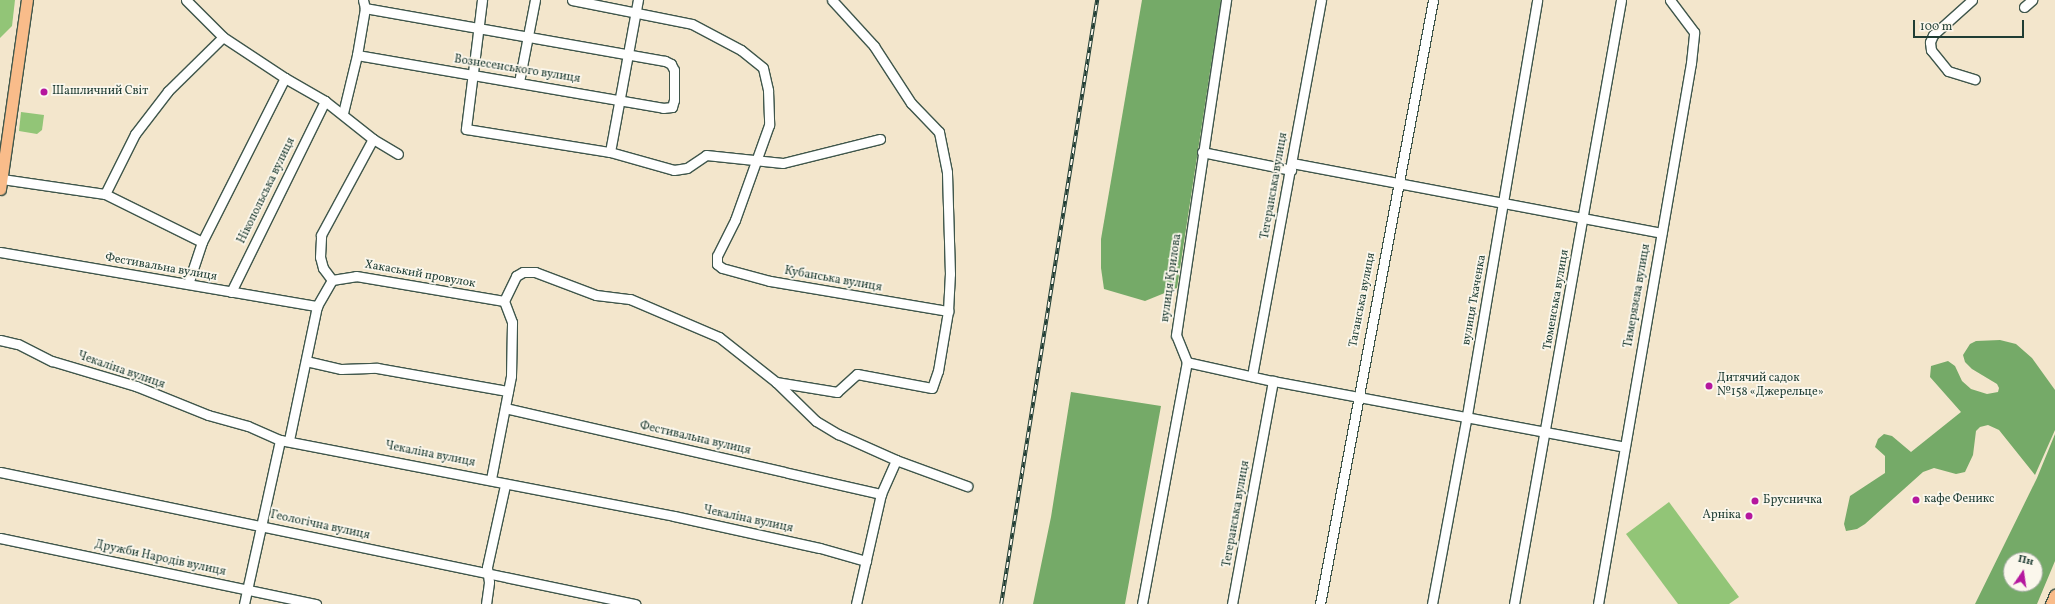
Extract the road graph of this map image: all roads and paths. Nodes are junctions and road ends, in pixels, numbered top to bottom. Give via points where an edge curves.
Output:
1 (27, 0) edge
2 (186, 0) edge
3 (482, 0) edge
4 (535, 0) edge
5 (572, 0) edge
6 (638, 0) edge
7 (832, 0) edge
8 (1226, 0) edge
9 (1321, 0) edge
10 (1433, 0) edge
11 (1537, 0) edge
12 (1621, 0) edge
13 (1670, 0) edge
14 (2032, 0) edge
15 (1970, 1) edge
16 (364, 4) edge
17 (2024, 7) dead end
18 (636, 12) junction
19 (479, 29) junction
20 (223, 37) junction
21 (528, 37) junction
22 (629, 53) junction
23 (357, 55) junction
24 (473, 74) junction
25 (285, 78) junction
26 (1975, 79) dead end
27 (519, 82) junction
28 (620, 99) junction
29 (325, 101) junction
30 (343, 113) junction
31 (373, 138) junction
32 (880, 139) dead end
33 (610, 152) junction
34 (1202, 152) junction
35 (398, 154) dead end
36 (755, 161) junction
37 (1291, 167) junction
38 (1, 184) edge
39 (1397, 185) junction
40 (104, 194) junction
41 (1504, 203) junction
42 (1584, 218) junction
43 (1661, 233) junction
44 (202, 242) junction
45 (0, 252) edge
46 (332, 280) junction
47 (188, 284) junction
48 (231, 292) junction
49 (504, 301) junction
50 (317, 306) junction
51 (948, 311) junction
52 (0, 340) edge
53 (306, 361) junction
54 (1187, 362) junction
55 (1252, 376) junction
56 (1273, 381) junction
57 (776, 382) junction
58 (508, 391) junction
59 (1357, 395) junction
60 (504, 408) junction
61 (1467, 415) junction
62 (1546, 430) junction
63 (285, 440) junction
64 (1624, 447) junction
65 (896, 460) junction
66 (0, 472) edge
67 (491, 479) junction
68 (505, 485) junction
69 (967, 486) dead end
70 (881, 494) junction
71 (262, 526) junction
72 (0, 538) edge
73 (866, 561) junction
74 (489, 575) junction
75 (248, 589) junction
76 (2055, 595) edge
77 (611, 601) edge
78 (244, 604) edge
79 (316, 604) edge
80 (486, 604) edge
81 (635, 604) edge
82 (856, 604) edge
83 (1142, 604) edge
84 (1232, 604) edge
85 (1320, 604) edge
86 (1432, 604) edge
87 (1514, 604) edge
88 (1598, 604) edge
89 (2051, 604) edge

1 - 38 main road
2 - 20 street
3 - 19 street
4 - 21 street
5 - 18 street
6 - 18 street
7 - 51 street via 874,46 911,103 939,132 947,172 950,274
8 - 34 street, вулиця Крилова
9 - 37 street, Тегеранська вулиця
10 - 39 street, Таганська вулиця
11 - 41 street, вулиця Ткаченка
12 - 42 street, Тюменська вулиця
13 - 43 street, Тимерязєва вулиця via 1694,32
14 - 17 street
15 - 26 street via 1933,35 1930,42 1931,50 1948,70
16 - 19 street
16 - 23 street
18 - 22 street
18 - 36 street via 692,24 740,50 763,68 768,90 769,125
19 - 21 street
19 - 24 street
20 - 25 street
20 - 40 street via 168,91 135,134
21 - 22 street
21 - 27 street
22 - 28 street
22 - 28 street, Вознесенського вулиця via 671,64 674,70 672,107
23 - 24 street, Вознесенського вулиця
23 - 30 street
24 - 27 street, Вознесенського вулиця
24 - 33 street via 466,129
25 - 29 street
25 - 44 street
27 - 28 street, Вознесенського вулиця
28 - 33 street
29 - 30 street
29 - 48 street, Нікопольська вулиця
30 - 31 street
31 - 35 street
31 - 46 street via 321,235 320,257 323,268
32 - 36 street via 783,163
33 - 36 street via 674,170 687,168 706,155 712,154
34 - 37 street
34 - 54 street, вулиця Крилова via 1176,335
36 - 51 street, Кубанська вулиця via 735,220 717,256 717,264 722,268 770,281
37 - 39 street
37 - 55 street, Тегеранська вулиця
38 - 40 street
39 - 41 street
39 - 59 street, Таганська вулиця
40 - 44 street
41 - 42 street
41 - 61 street, вулиця Ткаченка
42 - 43 street
42 - 62 street, Тюменська вулиця
43 - 64 street, Тимерязєва вулиця
44 - 47 street
45 - 47 street, Фестивальна вулиця
46 - 49 street, Хакаський провулок via 356,276
46 - 50 street
47 - 48 street, Фестивальна вулиця
48 - 50 street, Фестивальна вулиця
49 - 57 street via 516,276 523,272 535,272 596,295 630,299 719,337
49 - 58 street via 512,322 511,376
50 - 53 street
51 - 57 street via 938,371 932,388 857,374 836,392
52 - 63 street, Чекаліна вулиця via 18,344 52,361 136,386 208,416 248,426
53 - 58 street via 341,369 377,368
53 - 63 street
54 - 55 street
54 - 83 street
55 - 56 street
56 - 59 street
56 - 84 street, Тегеранська вулиця
57 - 65 street via 816,421 838,434
58 - 60 street
59 - 61 street
59 - 85 street, Таганська вулиця
60 - 67 street
60 - 70 street, Фестивальна вулиця
61 - 62 street
61 - 86 street, вулиця Ткаченка
62 - 64 street
62 - 87 street, Тюменська вулиця
63 - 67 street, Чекаліна вулиця
63 - 71 street
64 - 88 street, Тимерязєва вулиця
65 - 69 street
65 - 70 street
66 - 71 street, Геологічна вулиця
67 - 68 street, Чекаліна вулиця
68 - 73 street, Чекаліна вулиця via 674,516 820,548
68 - 74 street via 487,567
70 - 73 street
71 - 74 street, Геологічна вулиця
71 - 75 street
72 - 75 street, Дружби Народів вулиця
73 - 82 street
74 - 77 street, Геологічна вулиця
74 - 80 street
75 - 78 street
75 - 79 street, Дружби Народів вулиця
76 - 89 main road
77 - 81 street, Геологічна вулиця

